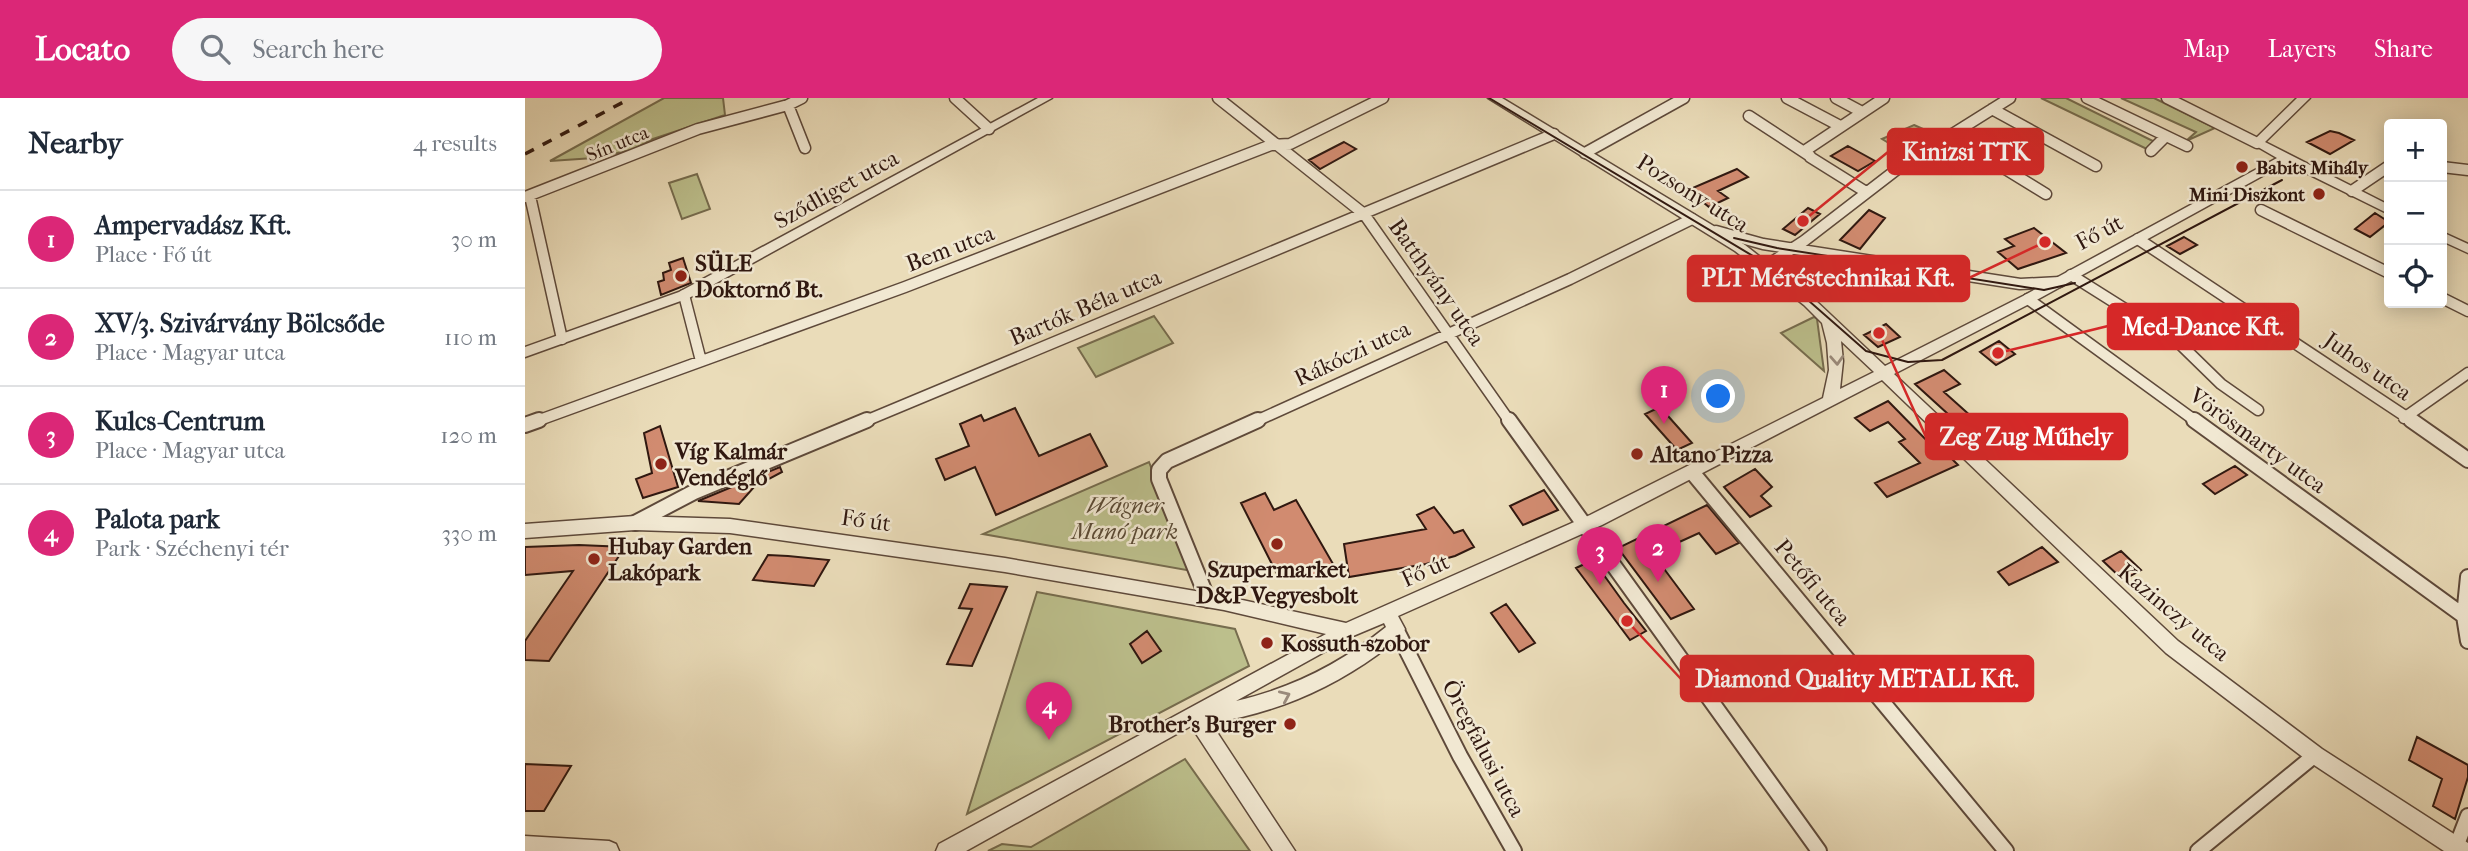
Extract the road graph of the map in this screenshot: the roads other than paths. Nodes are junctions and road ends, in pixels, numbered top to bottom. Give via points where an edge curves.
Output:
1 (802, 98) edge
2 (955, 98) edge
3 (1046, 98) edge
4 (1218, 98) edge
5 (1383, 98) edge
6 (1494, 98) edge
7 (1684, 98) edge
8 (1787, 98) edge
9 (1836, 98) edge
10 (1884, 98) edge
11 (2010, 98) edge
12 (2087, 98) edge
13 (2168, 98) edge
14 (2304, 98) edge
15 (788, 105) junction
16 (1991, 109) junction
17 (1862, 112) junction
18 (1749, 116) dead end
19 (1840, 126) junction
20 (989, 129) junction
21 (1554, 134) junction
22 (1950, 135) junction
23 (2166, 136) junction
24 (2257, 143) junction
25 (1280, 144) junction
26 (2187, 146) dead end
27 (805, 148) dead end
28 (2151, 151) dead end
29 (1585, 153) junction
30 (1810, 157) junction
31 (2286, 158) junction
32 (2096, 166) dead end
33 (2447, 168) edge
34 (2384, 169) edge
35 (2468, 170) edge
36 (2262, 173) junction
37 (2316, 174) junction
38 (2352, 191) junction
39 (1866, 192) junction
40 (2046, 194) dead end
41 (528, 197) edge
42 (2384, 207) edge
43 (2261, 210) dead end
44 (1364, 214) junction
45 (1692, 219) junction
46 (1709, 229) junction
47 (2447, 238) edge
48 (2138, 239) junction
49 (1797, 248) junction
50 (2468, 249) edge
51 (1766, 267) junction
52 (2384, 271) edge
53 (2066, 278) junction
54 (684, 295) junction
55 (2028, 299) junction
56 (2447, 300) edge
57 (2468, 311) edge
58 (1828, 321) junction
59 (1446, 333) junction
60 (562, 339) junction
61 (525, 352) edge
62 (701, 360) junction
63 (2468, 373) edge
64 (1883, 375) junction
65 (1831, 399) junction
66 (2258, 410) dead end
67 (2404, 418) junction
68 (525, 425) edge
69 (2468, 460) edge
70 (1692, 472) junction
71 (635, 523) junction
72 (1586, 524) junction
73 (525, 531) edge
74 (2468, 577) edge
75 (1208, 600) junction
76 (2464, 616) junction
77 (1392, 622) junction
78 (1347, 631) junction
79 (2468, 641) edge
80 (1195, 716) junction
81 (2315, 755) junction
82 (2468, 816) edge
83 (525, 846) edge
84 (2459, 849) edge
85 (609, 851) edge
86 (946, 851) edge
87 (1285, 851) edge
88 (1514, 851) edge
89 (1819, 851) edge
90 (2006, 851) edge
91 (2198, 851) edge

1 - 15 street, Sín utca
2 - 20 street
3 - 20 street, Sződliget utca
4 - 25 street, Batthyány utca
5 - 25 street, Bem utca via 1290,144
6 - 21 street, Pozsony utca
7 - 29 street
8 - 19 street
9 - 17 street
10 - 17 street
11 - 16 street
12 - 23 street
13 - 24 street
14 - 24 street
15 - 27 street
15 - 41 street, Sín utca via 698,129
16 - 22 street
16 - 32 street
17 - 19 street
18 - 30 street
19 - 30 street via 1809,146
20 - 54 street, Sződliget utca
21 - 29 street, Pozsony utca
21 - 44 street, Bartók Béla utca
22 - 39 street
22 - 40 street
23 - 26 street
23 - 28 street
24 - 31 street
25 - 44 street, Batthyány utca
25 - 62 street, Bem utca
29 - 45 street, Pozsony utca
30 - 39 street
31 - 36 street, Fő út
31 - 37 street
33 - 35 street
34 - 38 street
36 - 37 street, Fő út
36 - 48 street, Fő út
37 - 38 street
38 - 42 street
39 - 49 street
41 - 60 street
43 - 52 street
44 - 59 street, Batthyány utca
44 - 71 street, Bartók Béla utca via 694,492
45 - 46 street, Pozsony utca
45 - 59 street, Rákóczi utca
46 - 49 street
46 - 51 street, Pozsony utca
47 - 50 street
48 - 53 street, Fő út
48 - 67 street, Juhos utca via 2343,372
49 - 51 street
49 - 53 street via 2020,284
51 - 58 street, Pozsony utca
53 - 55 street, Fő út
53 - 66 street via 2179,343 2221,384
54 - 60 street, Sződliget utca
54 - 62 street
55 - 64 street, Fő út
55 - 76 street, Vörösmarty utca
56 - 57 street
58 - 64 street, Pozsony utca
58 -> 65 street via 1837,359
59 - 72 street, Batthyány utca
59 - 75 street, Rákóczi utca via 1167,461 1159,470 1159,479
60 - 61 street, Sződliget utca
62 - 68 street, Bem utca
63 - 67 street
64 - 65 street, Fő út
64 - 81 street, Kazinczy utca via 2172,648
65 - 70 street, Fő út
67 - 69 street, Juhos utca
70 - 72 street, Fő út
70 - 90 street, Petőfi utca
71 - 73 street, Fő út
71 - 75 street, Fő út via 730,526 1005,565
72 - 77 street, Fő út
72 - 89 street, Batthyány utca
74 - 76 street
75 - 78 street, Fő út
76 - 79 street
77 - 78 street, Fő út
80 -> 77 street via 1245,710 1281,699 1374,648
77 - 88 street, Öregfalusi utca
78 - 80 street
80 - 86 street
80 - 87 street
81 - 84 street, Kazinczy utca
81 - 91 street
82 - 84 street
83 - 85 street

